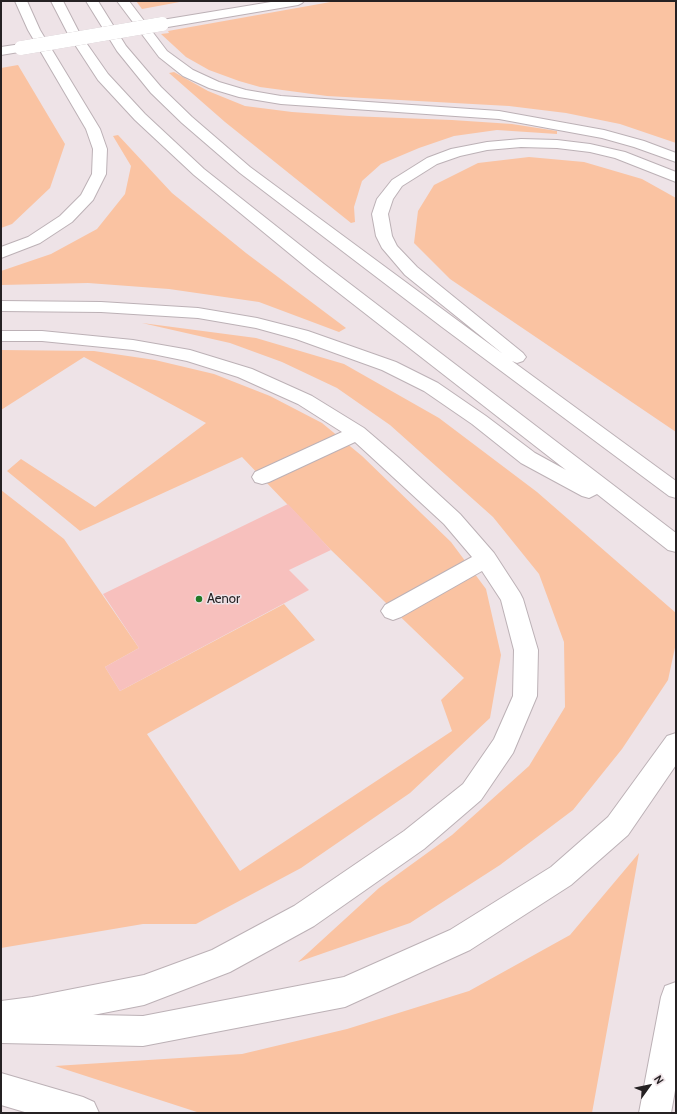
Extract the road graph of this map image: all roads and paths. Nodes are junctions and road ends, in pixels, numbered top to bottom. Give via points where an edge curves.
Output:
1 (21, 1) edge
2 (57, 1) edge
3 (92, 1) edge
4 (123, 1) edge
5 (231, 1) edge
6 (298, 1) edge
7 (1, 39) edge
8 (18, 43) junction
9 (1, 52) edge
10 (676, 158) edge
11 (676, 178) edge
12 (1, 254) edge
13 (1, 306) edge
14 (52, 306) junction
15 (1, 311) edge
16 (1, 336) edge
17 (357, 433) junction
18 (262, 477) dead end
19 (676, 490) edge
20 (646, 521) junction
21 (674, 542) edge
22 (486, 559) junction
23 (393, 610) dead end
24 (676, 744) edge
25 (676, 997) edge
26 (1, 1016) edge
27 (1, 1028) edge
28 (1, 1089) edge
29 (83, 1113) edge
30 (655, 1113) edge

1 - 12 main road via 34,30 93,129 100,149 99,174 88,197 66,219 34,240
2 - 20 main road via 74,34 104,77 140,117 199,172 324,273
3 - 19 main road via 121,48 156,90 234,161 448,323
4 - 10 main road via 163,54 188,73 214,85 244,94 281,100 499,115 604,134
5 - 8 main road via 154,14
6 - 8 main road, bridge via 162,24
7 - 8 main road
8 - 9 main road
11 - 19 main road via 620,155 590,148 520,143 487,146 456,152 416,170 397,183 384,199 380,214 384,236 390,248 411,271
13 - 14 main road
14 - 15 main road
14 - 20 main road via 198,313 256,323 346,350 389,366 431,387 528,458
16 - 17 main road via 42,336 133,344 190,356 245,373 305,400
17 - 18 main road
17 - 22 main road via 452,519
20 - 21 main road
22 - 23 main road
22 - 26 main road via 512,599 526,650 525,696 504,746 472,792 414,840 304,916 220,962 144,990
24 - 27 main road via 618,826 561,876 460,940 345,992 143,1031
25 - 30 main road
28 - 29 main road

